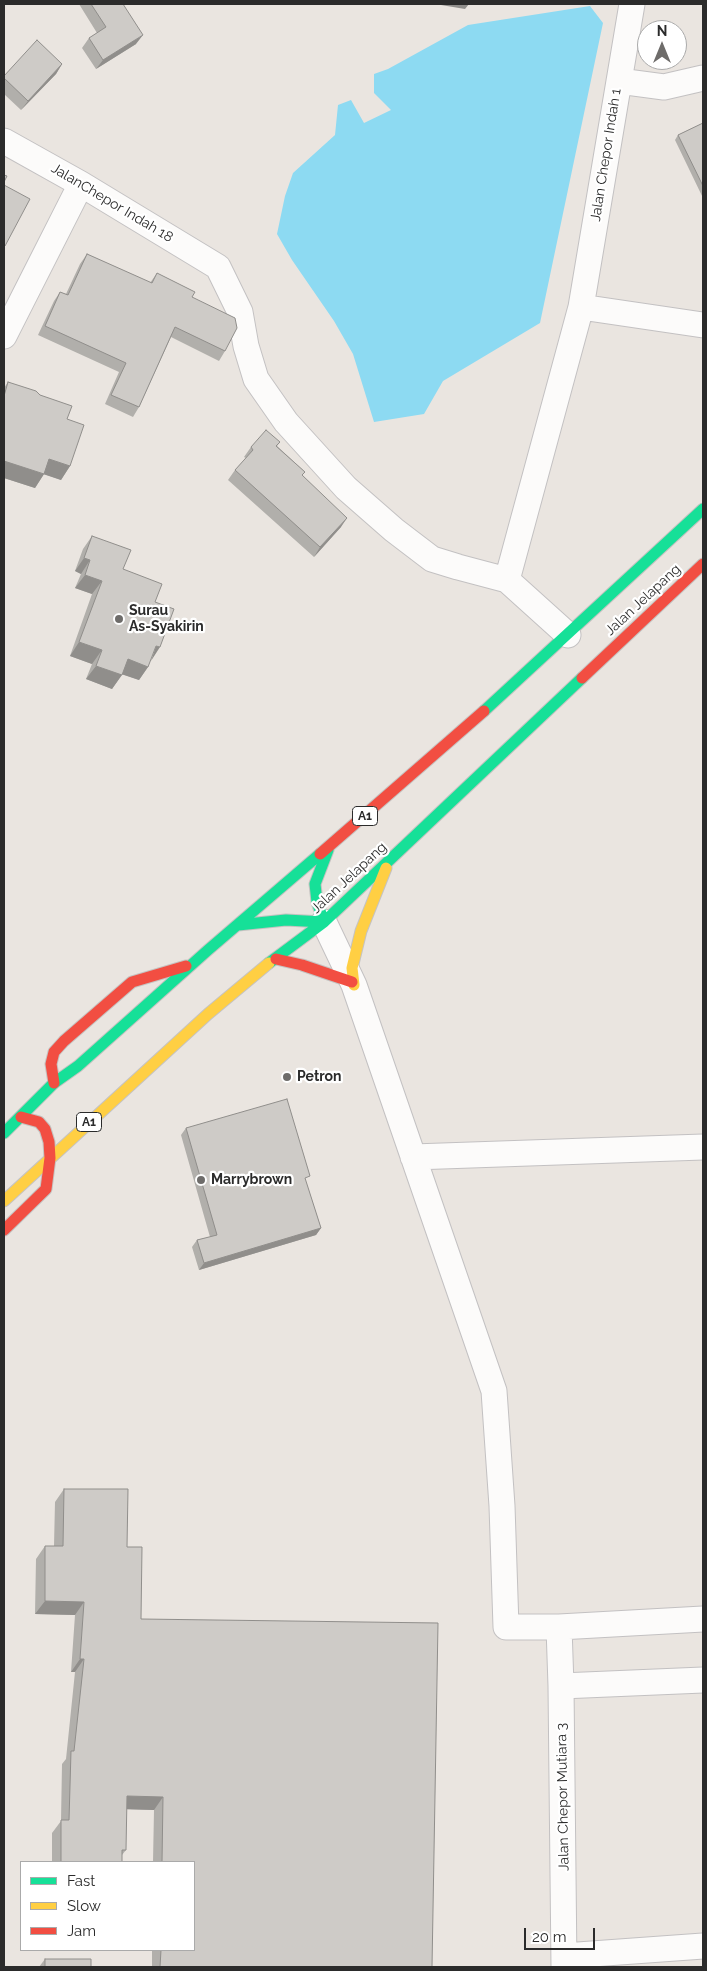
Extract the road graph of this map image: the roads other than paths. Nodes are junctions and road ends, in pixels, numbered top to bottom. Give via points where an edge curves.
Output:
1 (632, 4) edge
2 (703, 78) edge
3 (618, 81) junction
4 (4, 141) edge
5 (81, 184) junction
6 (582, 306) junction
7 (703, 325) edge
8 (4, 336) edge
9 (703, 509) edge
10 (703, 564) edge
11 (506, 580) junction
12 (568, 635) junction
13 (330, 846) junction
14 (389, 862) junction
15 (324, 922) junction
16 (238, 924) junction
17 (276, 959) junction
18 (193, 964) junction
19 (353, 984) junction
20 (54, 1084) junction
21 (21, 1117) junction
22 (4, 1133) edge
23 (703, 1147) edge
24 (413, 1157) junction
25 (50, 1158) junction
26 (4, 1201) edge
27 (4, 1230) edge
28 (703, 1619) edge
29 (559, 1627) junction
30 (703, 1680) edge
31 (561, 1686) junction
32 (703, 1946) edge
33 (564, 1961) edge

1 - 3 street, Jalan Chepor Indah 1
2 - 3 street via 664,87
3 - 6 street, Jalan Chepor Indah 1
4 - 5 street, JalanChepor Indah 18
5 - 8 street
5 - 11 street, JalanChepor Indah 18 via 218,267 240,312 256,379 286,422 346,488 432,559
6 - 7 street
6 - 11 street, Jalan Chepor Indah 1
9 - 12 main road, Jalan Jelapang / A1
10 - 14 main road, Jalan Jelapang / A1
11 - 12 street
12 - 13 main road, Jalan Jelapang / A1
13 - 15 main road via 315,884
13 - 16 main road, Jalan Jelapang / A1
14 - 15 main road, Jalan Jelapang / A1
14 - 19 main road via 362,931 352,968
15 - 16 main road via 286,920
15 - 17 main road, Jalan Jelapang / A1
15 - 19 street
16 - 18 main road, Jalan Jelapang / A1
17 - 19 main road
17 - 25 main road, Jalan Jelapang / A1 via 208,1014
18 - 20 main road, Jalan Jelapang / A1
18 - 20 main road via 132,982 54,1052 51,1064
19 - 24 street
20 - 21 main road, Jalan Jelapang / A1
21 - 22 main road, Jalan Jelapang / A1
21 - 25 main road via 39,1122 46,1129
23 - 24 street
24 - 29 street via 494,1391 506,1627
25 - 26 main road, Jalan Jelapang / A1
25 - 27 main road via 46,1189
28 - 29 street
29 - 31 street, Jalan Chepor Mutiara 3
30 - 31 street
31 - 33 street, Jalan Chepor Mutiara 3
32 - 33 street

